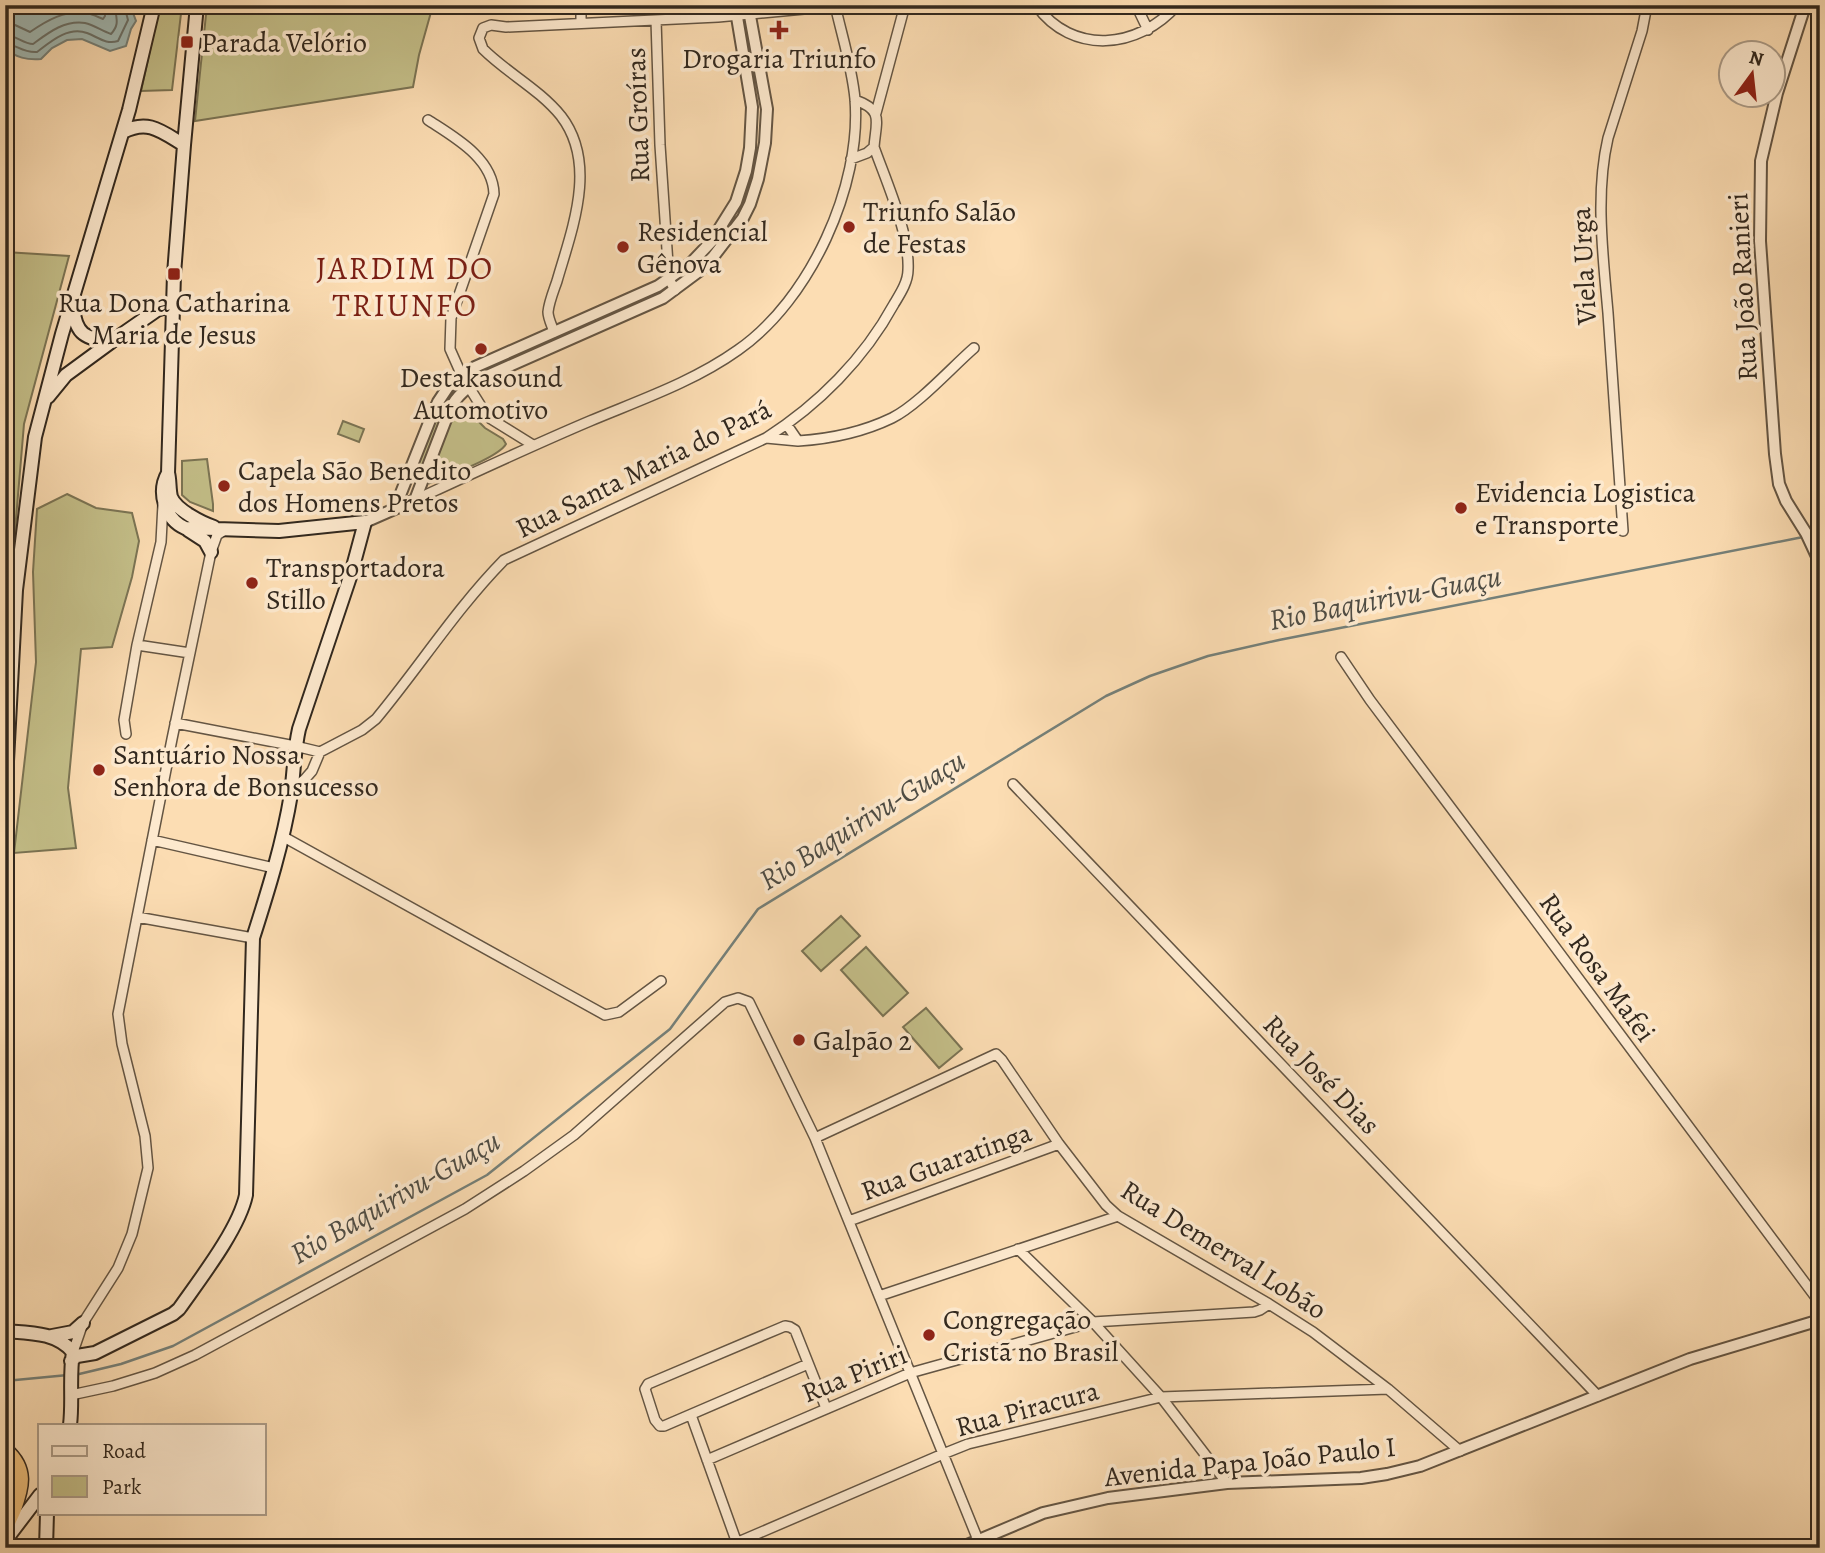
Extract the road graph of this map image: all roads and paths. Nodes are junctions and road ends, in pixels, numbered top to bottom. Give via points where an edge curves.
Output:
1 (154, 5) edge
2 (197, 5) edge
3 (581, 5) edge
4 (905, 5) edge
5 (1036, 5) edge
6 (1136, 5) edge
7 (1177, 5) edge
8 (1647, 5) edge
9 (1804, 5) edge
10 (836, 6) edge
11 (749, 10) edge
12 (735, 11) edge
13 (656, 20) junction
14 (581, 23) junction
15 (1148, 30) junction
16 (855, 100) junction
17 (876, 113) junction
18 (428, 120) dead end
19 (122, 132) junction
20 (184, 145) junction
21 (874, 147) junction
22 (851, 159) junction
23 (669, 279) junction
24 (675, 290) junction
25 (72, 304) junction
26 (172, 305) junction
27 (554, 332) junction
28 (111, 342) junction
29 (974, 348) dead end
30 (462, 376) junction
31 (468, 387) junction
32 (44, 403) junction
33 (787, 425) junction
34 (766, 438) junction
35 (798, 441) junction
36 (533, 445) junction
37 (168, 473) junction
38 (415, 500) junction
39 (163, 502) junction
40 (396, 508) junction
41 (365, 522) junction
42 (185, 528) junction
43 (225, 530) junction
44 (1623, 531) dead end
45 (161, 542) junction
46 (211, 552) junction
47 (1820, 563) edge
48 (137, 645) junction
49 (190, 653) junction
50 (1341, 657) dead end
51 (175, 723) junction
52 (126, 734) dead end
53 (295, 746) junction
54 (320, 752) junction
55 (1013, 784) dead end
56 (291, 790) junction
57 (5, 799) edge
58 (282, 836) junction
59 (152, 840) junction
60 (274, 868) junction
61 (137, 917) junction
62 (253, 938) junction
63 (661, 981) dead end
64 (815, 1138) junction
65 (1059, 1144) junction
66 (1118, 1216) junction
67 (849, 1221) junction
68 (1018, 1249) junction
69 (879, 1296) junction
70 (1820, 1303) edge
71 (1269, 1304) junction
72 (1820, 1320) edge
73 (1093, 1322) junction
74 (83, 1324) junction
75 (5, 1331) edge
76 (50, 1336) junction
77 (72, 1359) junction
78 (808, 1364) junction
79 (910, 1373) junction
80 (71, 1389) junction
81 (1388, 1389) junction
82 (1598, 1396) junction
83 (1161, 1397) junction
84 (827, 1408) junction
85 (691, 1415) junction
86 (70, 1424) edge
87 (5, 1451) edge
88 (1460, 1451) junction
89 (943, 1454) junction
90 (708, 1460) junction
91 (1227, 1483) junction
92 (38, 1498) edge
93 (47, 1514) edge
94 (6, 1539) edge
95 (978, 1539) junction
96 (737, 1545) edge
97 (46, 1548) edge
98 (960, 1548) edge

1 - 19 main road
2 - 20 main road
3 - 14 street
4 - 17 street
5 - 15 street via 1058,27 1086,39 1108,41
6 - 15 street
7 - 15 street
8 - 44 street, Viela Urga via 1608,138 1602,183
9 - 47 street, Rua João Ranieri via 1760,161 1760,241 1780,484
10 - 11 street
10 - 16 street
11 - 12 street
11 - 24 street via 767,109 756,185 743,218 720,248
12 - 13 street
12 - 23 street via 752,107 746,171 736,202 711,242
13 - 14 street
13 - 23 street, Rua Groíras
14 - 27 street via 491,25 483,28 479,38 483,49 561,116 577,149 578,204 548,313
16 - 17 street
16 - 22 street
17 - 21 street
18 - 30 street via 461,141 494,184 451,318 450,349
19 - 20 main road via 135,125 150,127
19 - 25 main road
20 - 26 main road
21 - 22 street
21 - 33 street, Rua Santa Maria do Pará via 900,223 909,273 871,342
22 - 36 street via 835,221 818,256 762,330 684,381
23 - 24 street, Rua Groíras
23 - 27 street
24 - 31 street
25 - 28 main road via 79,332
25 - 32 main road
26 - 28 main road via 157,310
26 - 37 main road
27 - 30 street
28 - 32 main road via 66,375
29 - 35 street via 893,417
30 - 31 street
30 - 40 street via 438,402
31 - 36 street via 491,419
31 - 38 street via 455,398
32 - 57 main road via 35,438 16,590
33 - 34 street, Rua Santa Maria do Pará
33 - 35 street
34 - 35 street
34 - 54 street, Rua Santa Maria do Pará via 504,560 450,621 376,719
36 - 38 street
37 - 39 main road
37 - 43 main road via 171,497 179,507
38 - 40 street
39 - 42 main road via 171,519
39 - 45 street
40 - 41 street
41 - 43 main road via 279,531
41 - 53 main road
42 - 43 main road
42 - 45 street via 167,534
42 - 46 main road via 205,541
43 - 46 street via 217,535
45 - 48 street
46 - 49 street
48 - 49 street
48 - 52 street via 124,720
49 - 51 street
50 - 70 street, Rua Rosa Mafei
51 - 53 street
51 - 59 street
53 - 54 street
53 - 56 main road
54 - 56 street via 312,771
55 - 82 street, Rua José Dias
56 - 58 main road
58 - 60 main road
58 - 63 street via 605,1015 619,1012
59 - 60 street
59 - 61 street
60 - 62 main road
61 - 62 street
61 - 74 street via 119,1027 145,1136 148,1168 132,1234 118,1268
62 - 77 main road via 246,1195 240,1216 173,1314
64 - 65 street, Rua Demerval Lobão via 996,1054
64 - 67 street
64 - 80 street via 749,1002 738,998 725,1002 574,1135 465,1209 195,1355 113,1386
65 - 66 street, Rua Demerval Lobão
65 - 67 street, Rua Guaratinga
66 - 68 street
66 - 71 street, Rua Demerval Lobão
67 - 69 street
68 - 69 street
68 - 73 street
69 - 79 street
71 - 73 street, Rua Piriri via 1254,1312
71 - 81 street, Rua Demerval Lobão
72 - 82 street, Avenida Papa João Paulo I via 1690,1359
73 - 79 street, Rua Piriri
73 - 83 street
74 - 76 main road via 73,1332
74 - 77 street
75 - 76 main road
76 - 77 main road via 67,1345
77 - 80 main road
78 - 84 street
78 - 85 street
78 - 85 street via 795,1330 785,1326 645,1387 660,1426
79 - 84 street, Rua Piriri
79 - 89 street
80 - 86 main road
81 - 83 street, Rua Piracura
81 - 88 street, Rua Demerval Lobão
82 - 88 street, Avenida Papa João Paulo I
83 - 89 street, Rua Piracura
83 - 91 street
84 - 90 street, Rua Piriri
85 - 90 street
87 - 94 highway via 19,1470 21,1482 6,1525
88 - 91 street, Avenida Papa João Paulo I via 1420,1466 1361,1478
89 - 95 street
89 - 96 street, Rua Piracura
90 - 96 street
91 - 95 street, Avenida Papa João Paulo I via 1108,1498 1043,1513
92 - 94 main road
93 - 97 main road
95 - 98 street, Avenida Papa João Paulo I

